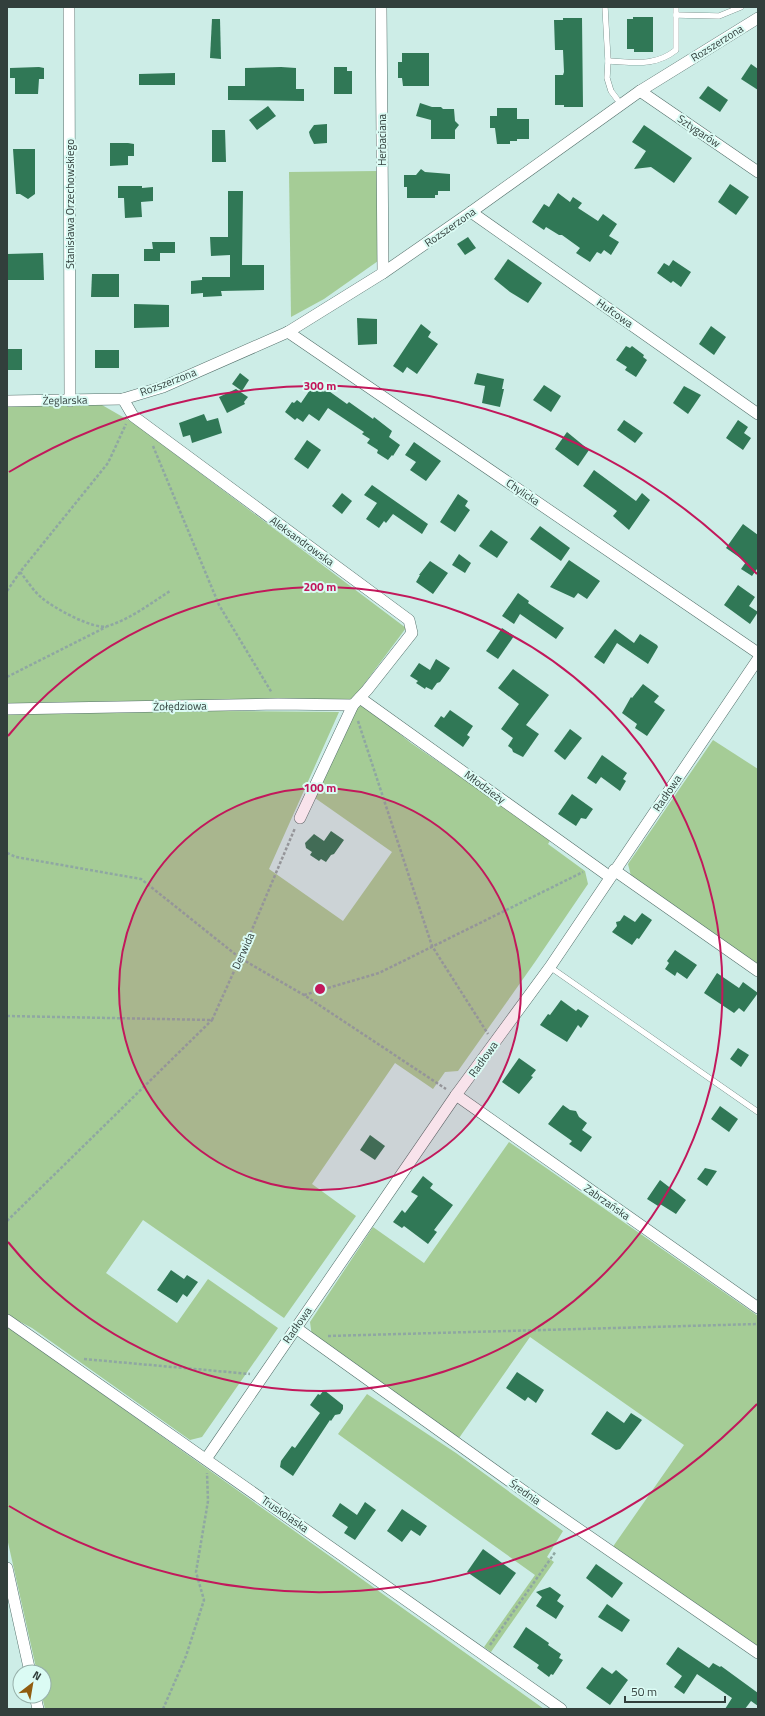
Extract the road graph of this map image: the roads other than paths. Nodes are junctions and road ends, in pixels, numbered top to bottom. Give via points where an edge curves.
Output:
1 (69, 7) edge
2 (381, 7) edge
3 (605, 7) edge
4 (676, 7) edge
5 (741, 7) edge
6 (676, 15) junction
7 (758, 18) edge
8 (608, 61) junction
9 (640, 91) junction
10 (617, 99) dead end
11 (758, 172) edge
12 (471, 212) junction
13 (383, 273) junction
14 (288, 332) junction
15 (123, 398) junction
16 (7, 401) edge
17 (70, 401) junction
18 (758, 414) edge
19 (758, 653) edge
20 (758, 659) edge
21 (357, 701) junction
22 (7, 709) edge
23 (300, 818) road end
24 (612, 873) junction
25 (550, 966) junction
26 (758, 971) edge
27 (456, 1095) junction
28 (758, 1112) edge
29 (758, 1308) edge
30 (8, 1320) edge
31 (296, 1328) junction
32 (206, 1459) junction
33 (7, 1568) edge
34 (758, 1653) edge
35 (28, 1664) edge
36 (561, 1709) edge

1 - 17 street, Stanisława Orzechowskiego
2 - 13 street, Herbaciana
3 - 8 lane
4 - 6 lane
5 - 6 lane via 719,16
6 - 8 lane via 676,50 669,56 647,63
7 - 9 street, Rozszerzona
8 - 10 lane via 608,84
9 - 11 street, Sztygarów
9 - 12 street, Rozszerzona
12 - 13 street, Rozszerzona
12 - 18 street, Hufcowa
13 - 14 street, Rozszerzona
14 - 15 street, Rozszerzona via 163,386
14 - 19 street, Chylicka
15 - 17 street, Żeglarska
15 - 21 street, Aleksandrowska via 133,416 409,620 412,633
16 - 17 street, Żeglarska
20 - 24 street, Radłowa
21 - 22 street, Żołędziowa
21 - 23 street
21 - 24 street, Młodzieży via 591,863
24 - 25 street, Radłowa
24 - 26 street, Młodzieży
25 - 27 street, Radłowa
25 - 28 lane
27 - 29 street, Zabrzańska
27 - 31 street, Radłowa
30 - 32 street, Truskolaska
31 - 32 street, Radłowa
31 - 34 street, Średnia via 532,1498
32 - 36 street, Truskolaska
33 - 35 street

